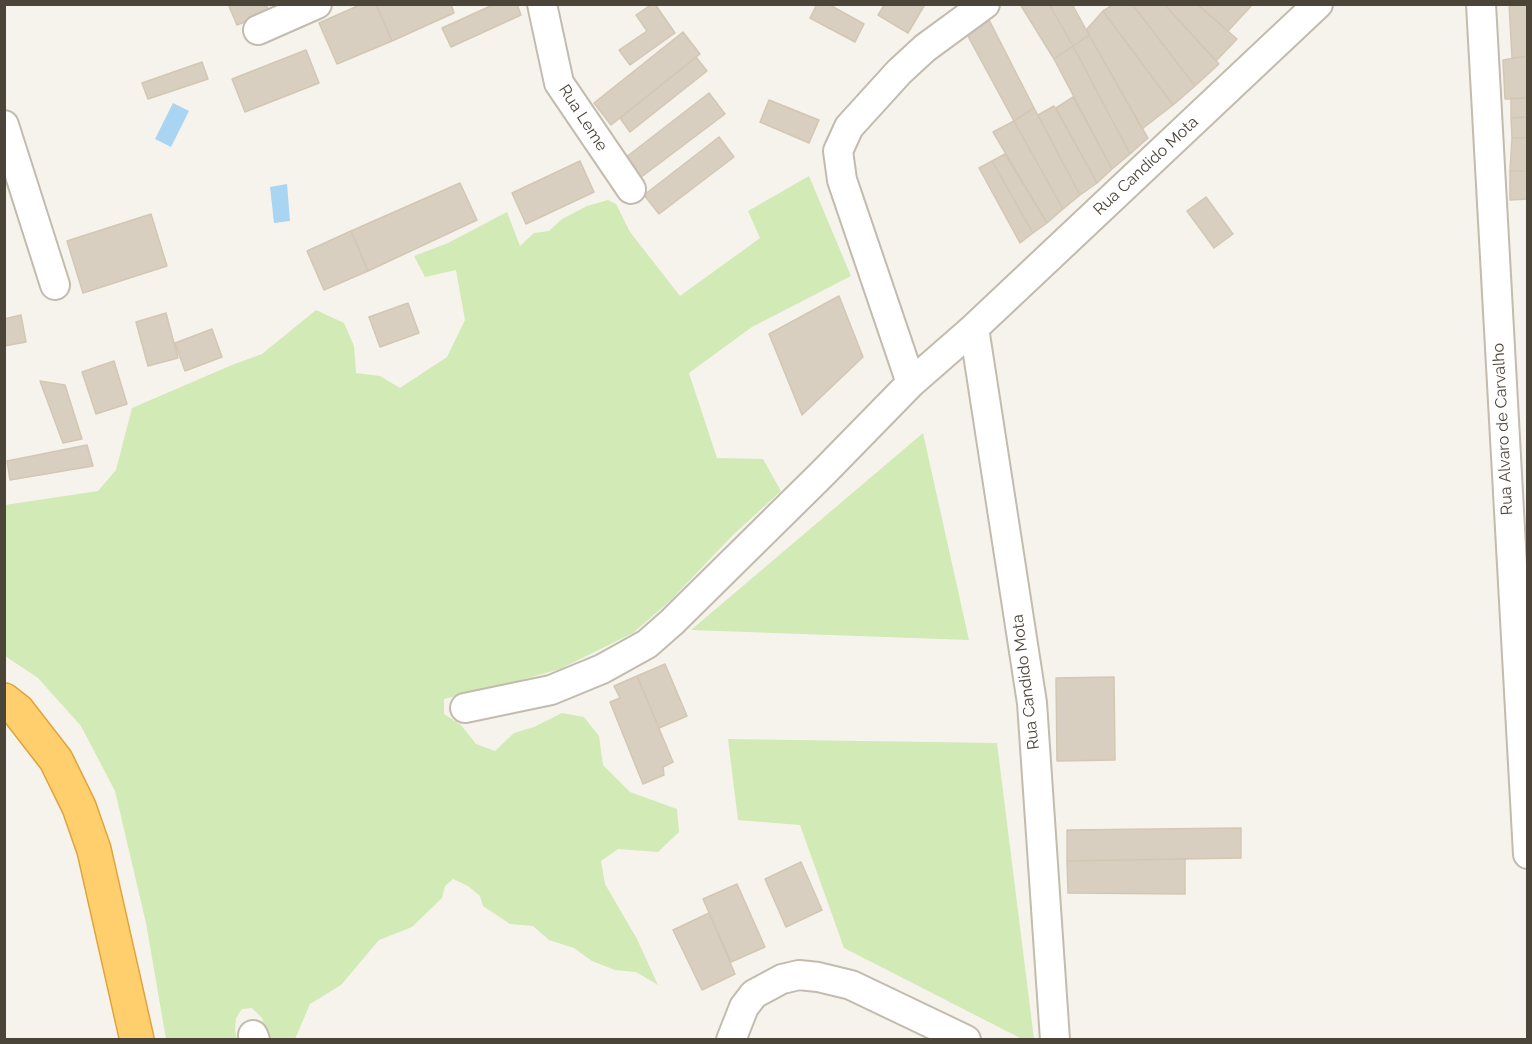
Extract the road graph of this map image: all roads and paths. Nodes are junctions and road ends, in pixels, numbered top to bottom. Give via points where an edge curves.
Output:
1 (317, 4) edge
2 (542, 4) edge
3 (985, 4) edge
4 (1318, 4) edge
5 (1481, 4) edge
6 (258, 30) dead end
7 (4, 125) edge
8 (632, 189) dead end
9 (55, 285) dead end
10 (974, 328) junction
11 (911, 383) junction
12 (4, 699) edge
13 (465, 708) dead end
14 (1527, 854) edge
15 (137, 1040) edge
16 (731, 1040) edge
17 (966, 1040) edge
18 (1054, 1040) edge

1 - 6 street
2 - 8 street, Rua Leme via 559,82
3 - 11 street via 899,72 849,127 838,151 842,180
4 - 10 street, Rua Candido Mota
5 - 14 street, Rua Alvaro de Carvalho
7 - 9 street
10 - 11 street, Rua Candido Mota
10 - 18 street, Rua Candido Mota via 1032,703
11 - 13 street, Rua Candido Mota via 647,644 602,669 551,690
12 - 15 highway via 56,760 79,807 94,850
16 - 17 street via 744,1007 754,994 799,975 851,985

